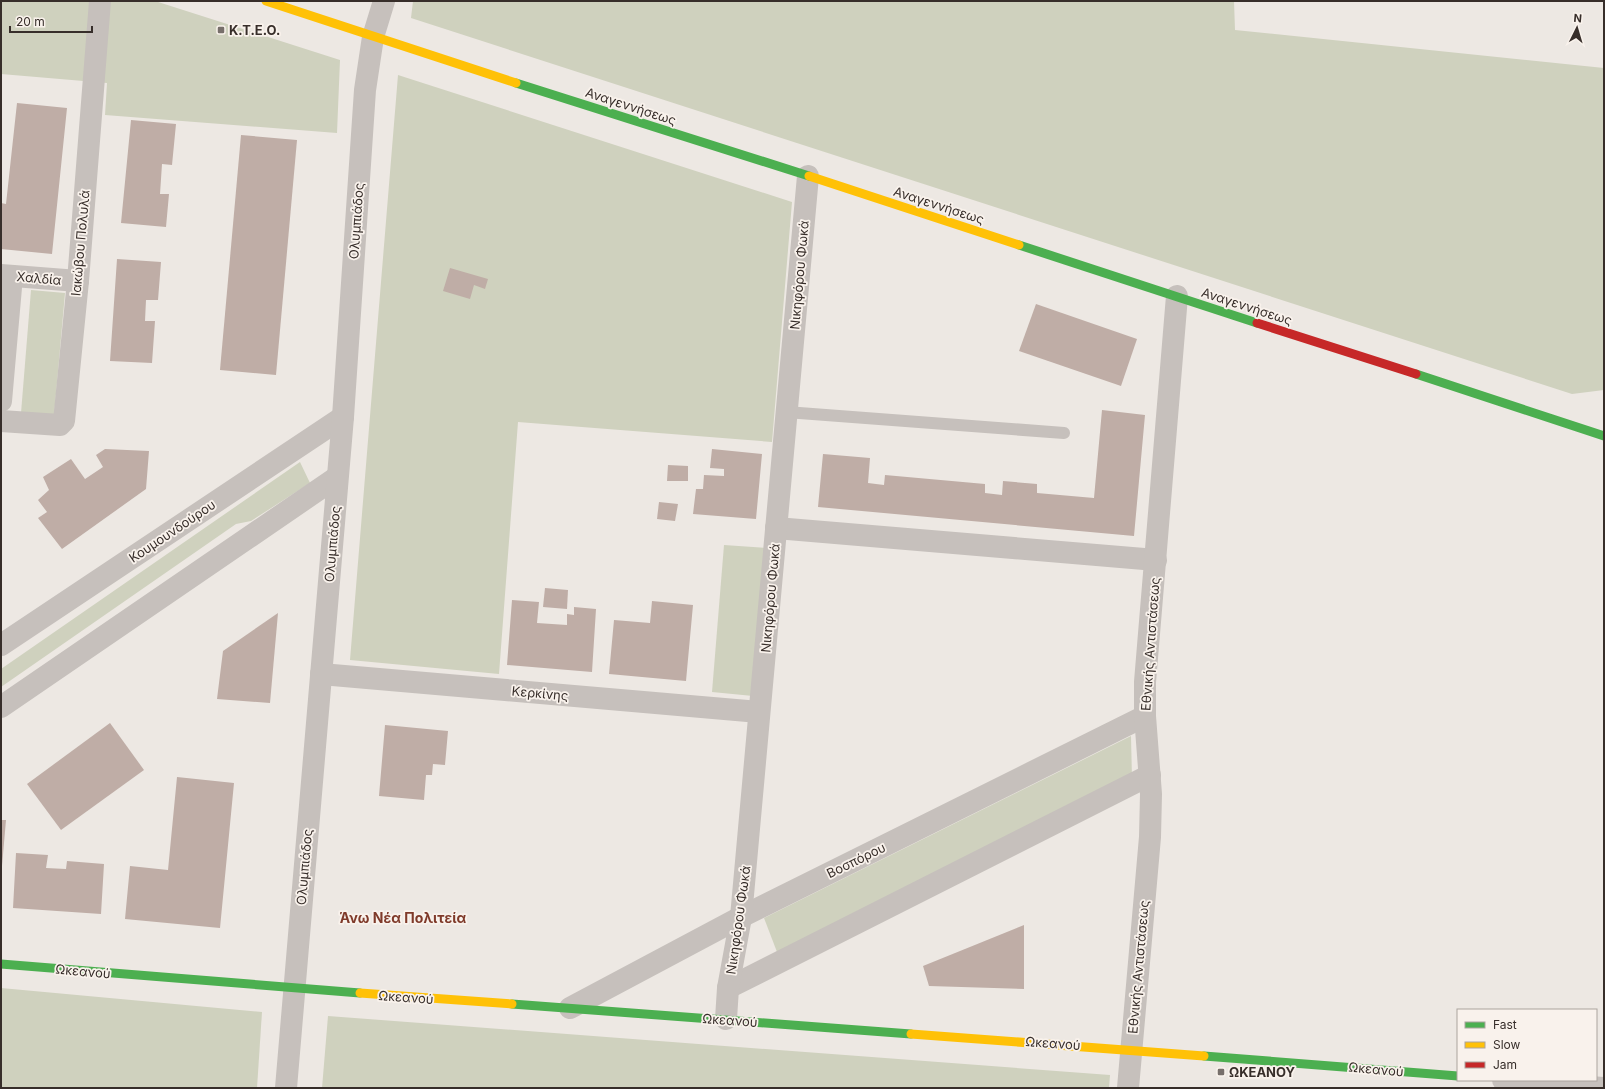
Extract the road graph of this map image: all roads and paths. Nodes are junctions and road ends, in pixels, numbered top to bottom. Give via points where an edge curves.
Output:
1 (100, 1) edge
2 (266, 1) edge
3 (384, 1) edge
4 (373, 37) junction
5 (808, 176) junction
6 (6, 275) edge
7 (78, 281) junction
8 (1177, 296) junction
9 (1, 401) edge
10 (786, 412) junction
11 (343, 417) junction
12 (1, 421) edge
13 (1064, 433) dead end
14 (1604, 436) edge
15 (338, 477) junction
16 (776, 528) junction
17 (1156, 560) junction
18 (1, 646) edge
19 (321, 674) junction
20 (1, 707) edge
21 (759, 712) junction
22 (1145, 716) junction
23 (1150, 775) junction
24 (740, 917) junction
25 (1, 964) edge
26 (728, 988) junction
27 (294, 989) junction
28 (570, 1008) junction
29 (726, 1019) junction
30 (1131, 1049) junction
31 (1457, 1076) edge
32 (1515, 1081) edge
33 (286, 1088) edge
34 (1128, 1088) edge
35 (1602, 1088) edge

1 - 7 street, Ιακώβου Πολυλά
2 - 4 street, Αναγεννήσεως
3 - 4 street, Ολυμπιάδος
4 - 5 street, Αναγεννήσεως
4 - 11 street, Ολυμπιάδος via 365,90
5 - 8 street, Αναγεννήσεως
5 - 10 street, Νικηφόρου Φωκά
6 - 7 street, Χαλδία
6 - 9 street
7 - 12 street, Ιακώβου Πολυλά via 64,421 60,425
8 - 14 street, Αναγεννήσεως
8 - 17 street, Εθνικής Αντιστάσεως
10 - 13 lane
10 - 16 street, Νικηφόρου Φωκά
11 - 15 street, Ολυμπιάδος
11 - 18 street, Κουμουνδούρου
15 - 19 street, Ολυμπιάδος
15 - 20 street
16 - 17 street
16 - 21 street, Νικηφόρου Φωκά
17 - 22 street, Εθνικής Αντιστάσεως via 1145,682
19 - 21 street, Κερκίνης
19 - 27 street, Ολυμπιάδος
21 - 24 street, Νικηφόρου Φωκά
22 - 23 street, Εθνικής Αντιστάσεως
22 - 24 street, Βοσπόρου
23 - 26 street
23 - 30 street, Εθνικής Αντιστάσεως via 1150,837
24 - 26 street, Νικηφόρου Φωκά
24 - 28 street, Βοσπόρου
25 - 27 street, Ωκεανού
26 - 29 street, Νικηφόρου Φωκά
27 - 28 street, Ωκεανού
27 - 33 street, Ολυμπιάδος
28 - 29 street, Ωκεανού
29 - 30 street, Ωκεανού
30 - 31 street, Ωκεανού
30 - 34 street, Εθνικής Αντιστάσεως
32 - 35 street

